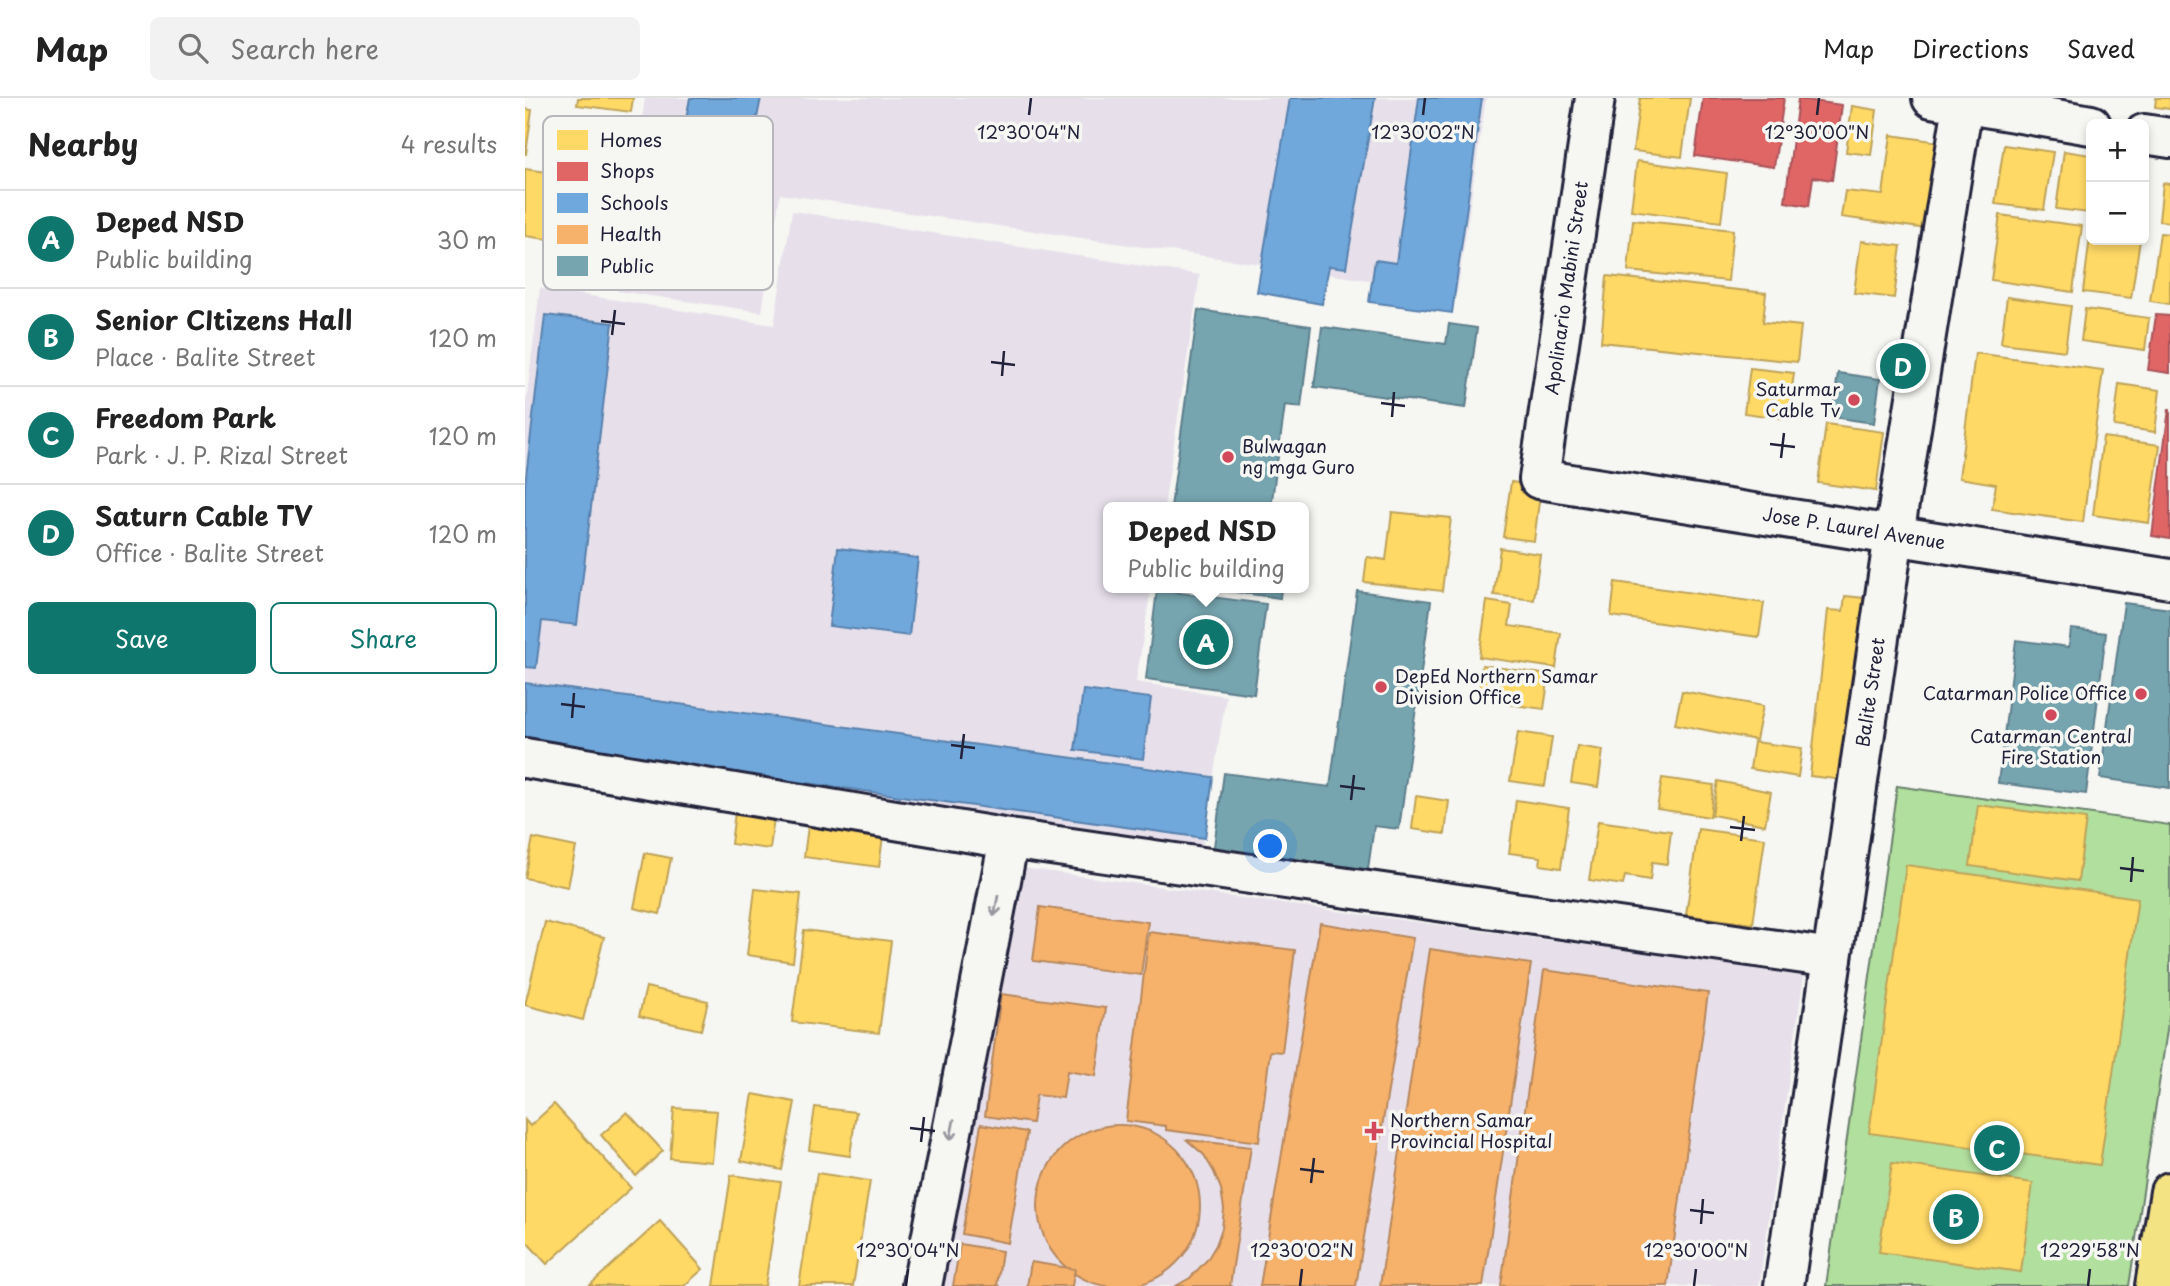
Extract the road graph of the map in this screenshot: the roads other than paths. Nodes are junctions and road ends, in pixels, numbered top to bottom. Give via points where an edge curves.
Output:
1 (1595, 98) edge
2 (1953, 100) edge
3 (2086, 124) edge
4 (2149, 135) edge
5 (2170, 138) edge
6 (1539, 479) joint
7 (1894, 535) junction
8 (2170, 579) edge
9 (525, 758) edge
10 (1009, 839) junction
11 (1832, 958) junction
12 (2170, 1192) edge
13 (922, 1286) edge
14 (1784, 1286) edge
15 (2155, 1286) edge

1 - 6 street, Apolinario Mabini Street
2 - 3 street
2 - 7 street, Balite Street
4 - 5 street
6 - 7 street, Jose P. Laurel Avenue
7 - 8 street, Jose P. Laurel Avenue
7 - 11 street, Balite Street
9 - 10 street
10 - 11 street
10 -> 13 street
11 - 14 street, Balite Street
12 - 15 main road

